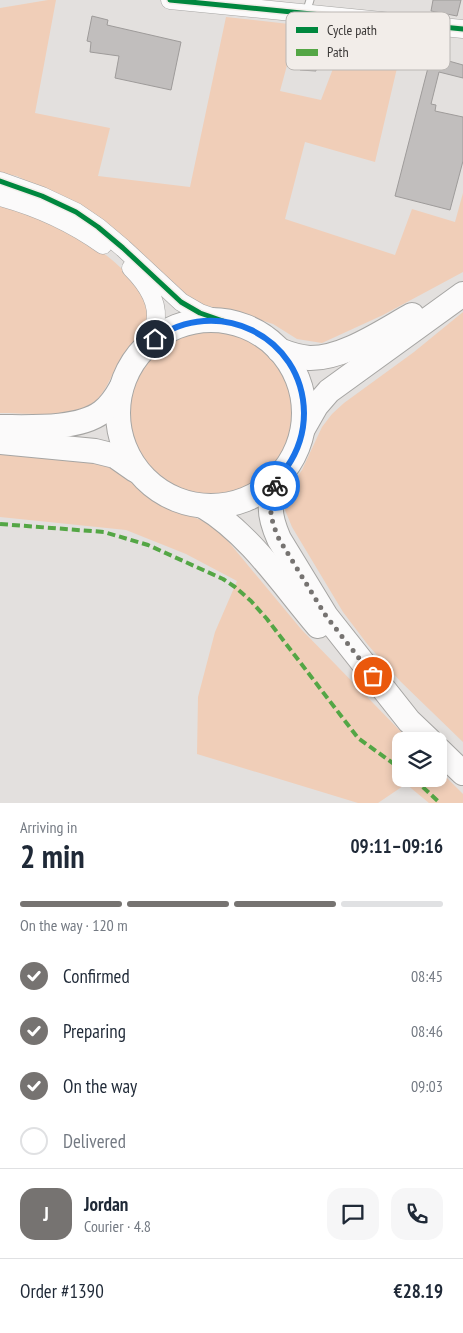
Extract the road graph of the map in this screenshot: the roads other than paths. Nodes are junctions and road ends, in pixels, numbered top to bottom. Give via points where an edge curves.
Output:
1 (170, 0) edge
2 (246, 4) edge
3 (308, 7) edge
4 (343, 12) edge
5 (450, 27) edge
6 (463, 29) edge
7 (0, 180) edge
8 (0, 197) edge
9 (463, 286) edge
10 (463, 294) edge
11 (223, 321) junction
12 (144, 349) junction
13 (279, 350) junction
14 (122, 386) junction
15 (0, 427) edge
16 (302, 431) junction
17 (0, 442) edge
18 (140, 475) junction
19 (278, 477) junction
20 (204, 506) junction
21 (409, 721) junction
22 (421, 732) edge
23 (447, 758) edge
24 (463, 773) edge

1 - 2 street
2 - 3 street
3 - 4 street
5 - 6 street
7 - 11 street via 76,212 123,248 186,306
8 - 12 street via 67,223 104,246 133,270 149,292 156,315 153,332
9 - 13 highway via 380,333 334,354 311,358
10 - 16 highway via 329,391
11 - 12 highway via 201,321 180,326 161,335
11 - 13 highway via 257,332
12 - 14 highway
13 - 16 highway via 290,364 300,388 304,414
14 - 15 highway via 112,403 89,419 58,425
14 - 18 highway via 119,429 125,450
16 - 19 highway via 296,452
17 - 18 highway via 106,453 122,460
18 - 20 highway via 169,497
19 - 20 highway via 259,493 244,500
19 - 21 highway via 270,509 279,539 326,616
20 - 21 highway via 243,537 361,676
21 - 22 highway
23 - 24 highway

